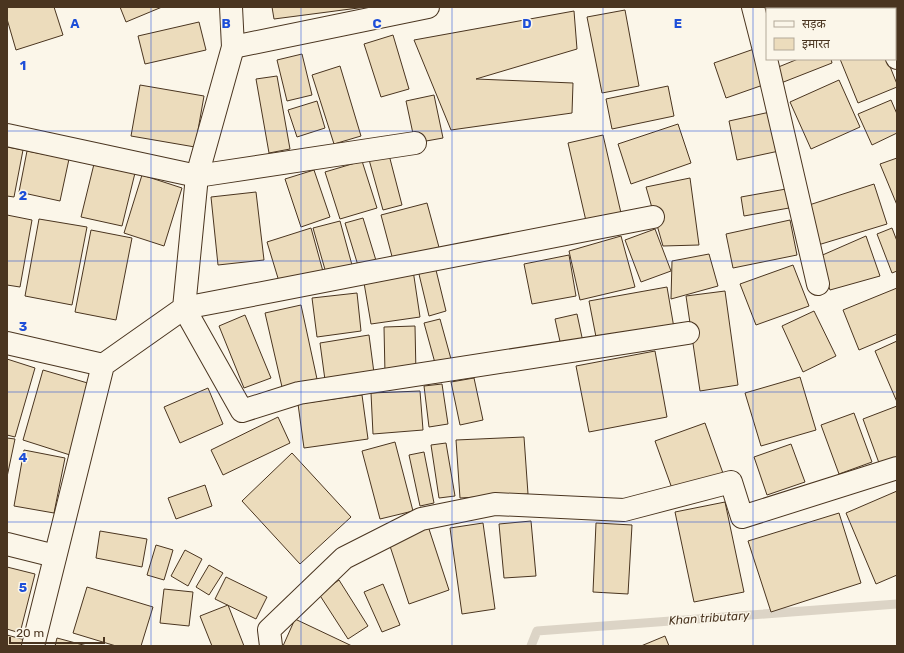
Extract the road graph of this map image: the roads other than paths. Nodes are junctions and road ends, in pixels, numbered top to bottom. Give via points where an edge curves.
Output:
1 (231, 7) edge
2 (428, 7) edge
3 (753, 7) edge
4 (233, 47) junction
5 (766, 58) edge
6 (766, 60) edge
7 (7, 135) edge
8 (415, 143) dead end
9 (197, 176) junction
10 (653, 217) dead end
11 (818, 284) dead end
12 (184, 308) junction
13 (688, 333) dead end
14 (7, 343) edge
15 (102, 365) junction
16 (897, 468) edge
17 (7, 544) edge
18 (55, 556) junction
19 (33, 646) edge
20 (271, 646) edge

1 - 4 street
2 - 4 street
3 - 5 street
4 - 9 street
6 - 11 street
7 - 9 street
8 - 9 street
9 - 12 street
10 - 12 street
12 - 13 street via 242,411 299,393
12 - 15 street
14 - 15 street
15 - 18 street
16 - 20 street via 742,517 731,482 624,510 495,504 421,519 344,558 269,630
17 - 18 street
18 - 19 street

